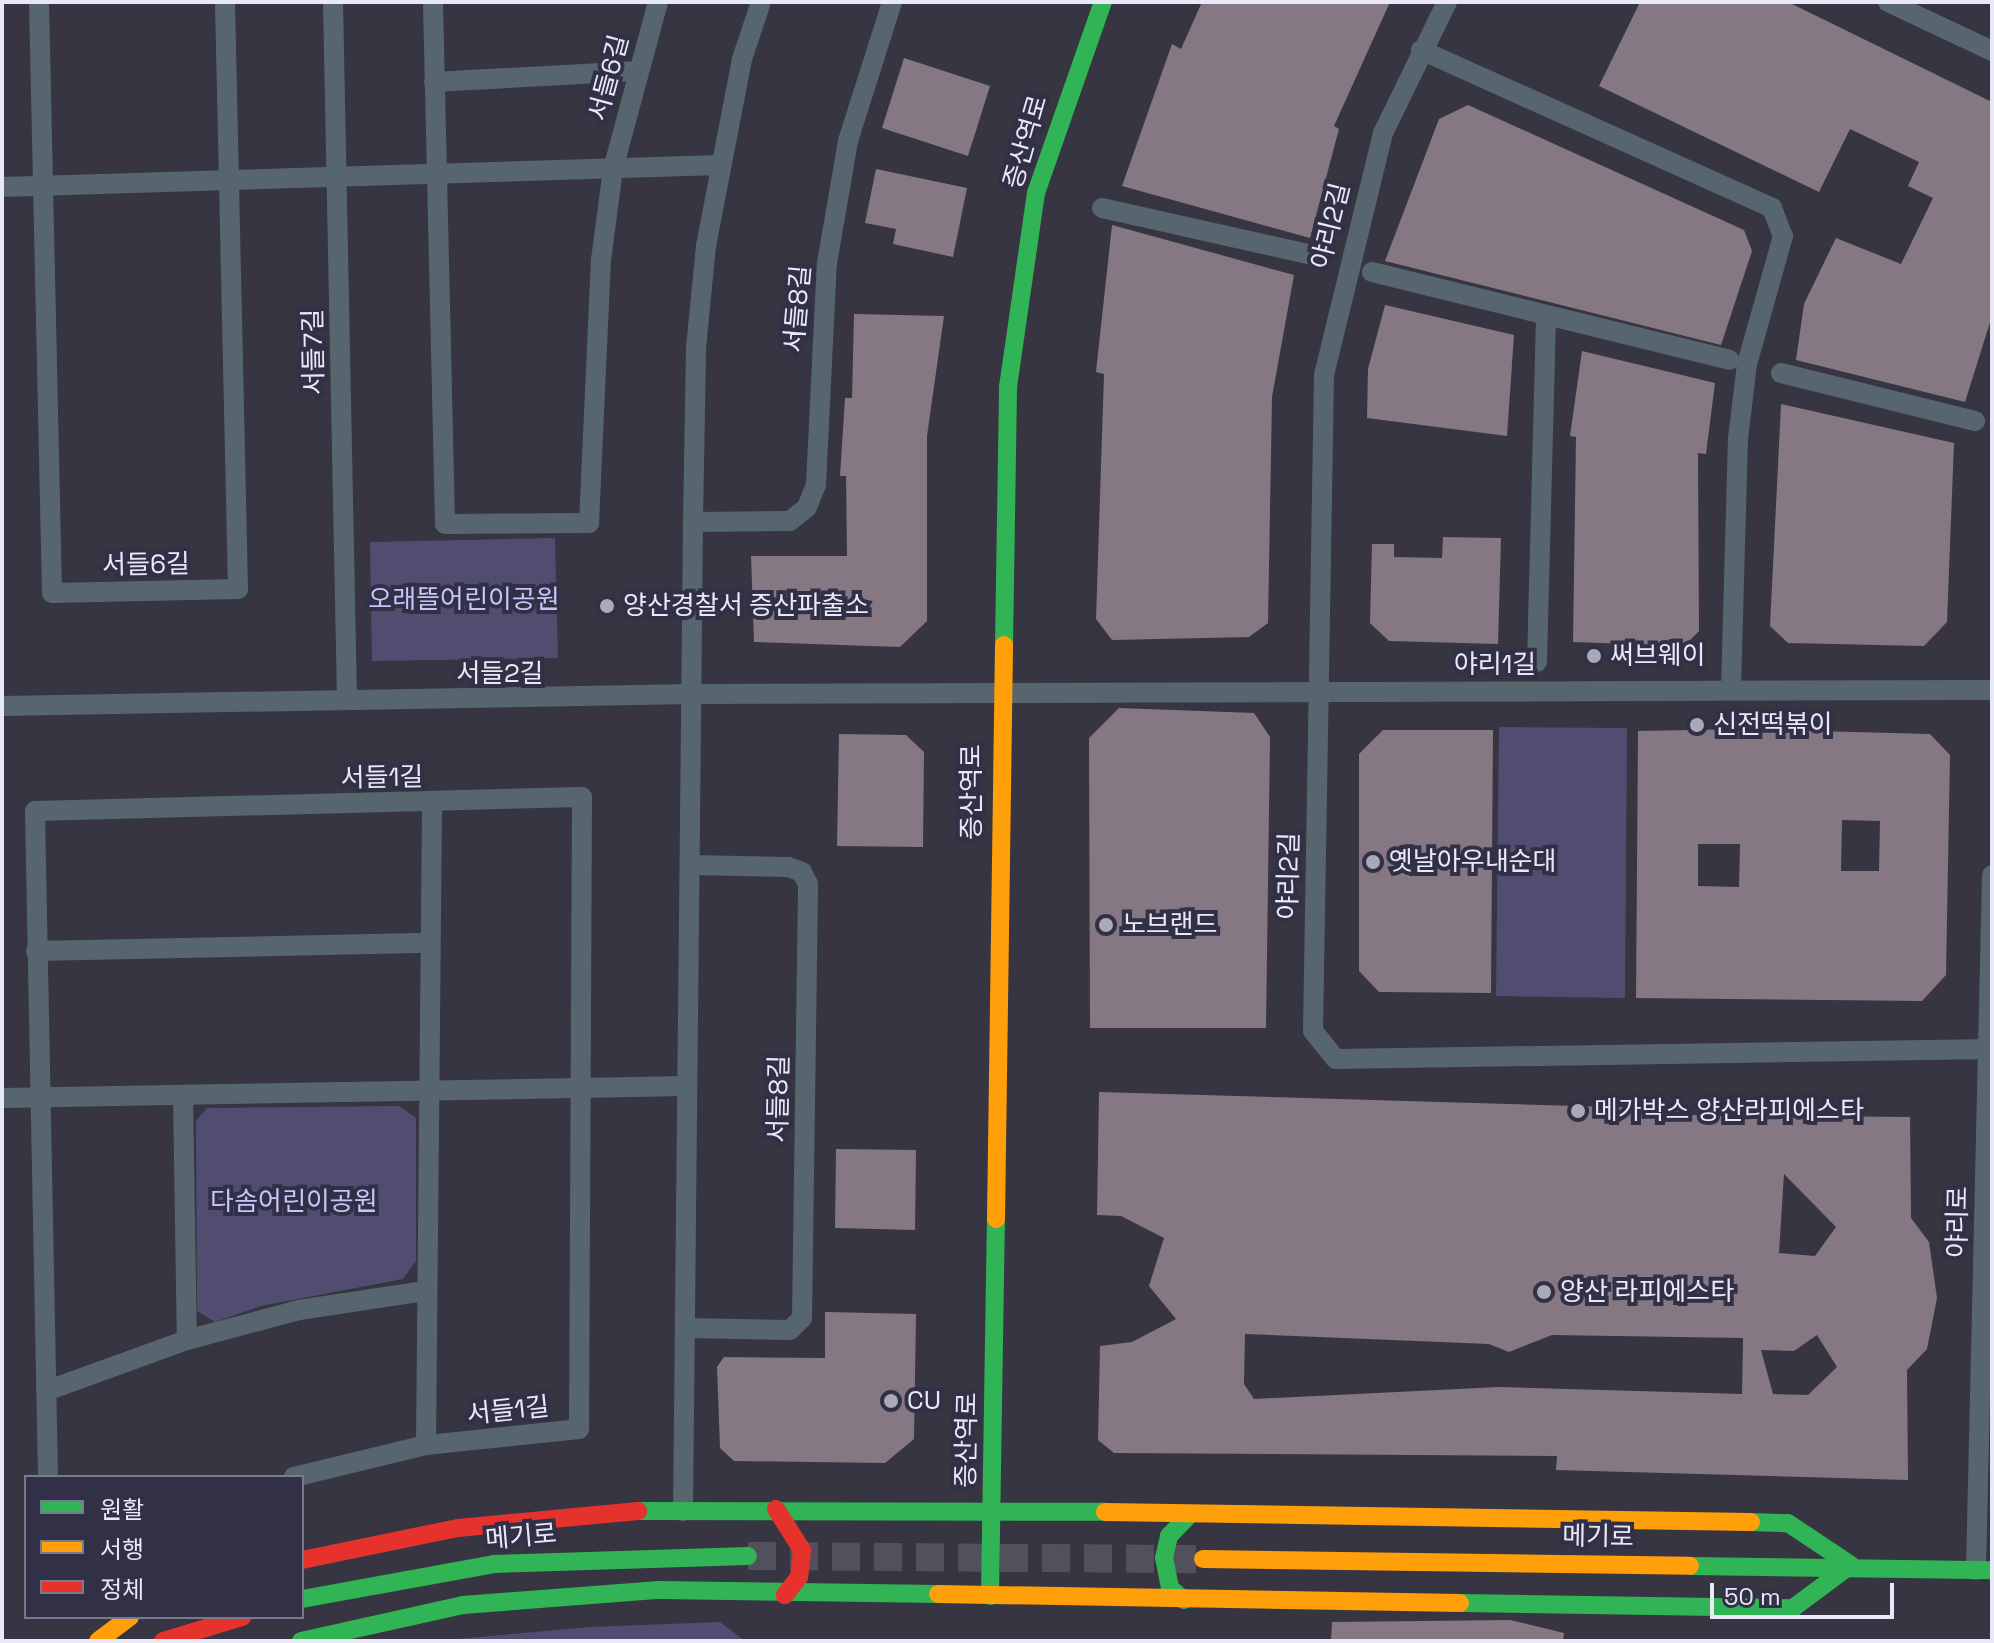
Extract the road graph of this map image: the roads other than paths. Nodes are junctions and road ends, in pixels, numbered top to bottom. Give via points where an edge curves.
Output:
1 (39, 2) edge
2 (225, 2) edge
3 (333, 2) edge
4 (433, 2) edge
5 (658, 2) edge
6 (761, 2) edge
7 (892, 2) edge
8 (1103, 2) edge
9 (1447, 2) edge
10 (1888, 2) edge
11 (1421, 50) junction
12 (1992, 51) edge
13 (635, 71) junction
14 (434, 82) junction
15 (720, 165) junction
16 (613, 169) junction
17 (435, 174) junction
18 (336, 177) junction
19 (228, 180) junction
20 (43, 185) junction
21 (2, 187) edge
22 (1102, 208) dead end
23 (1317, 256) dead end
24 (1372, 272) dead end
25 (1546, 315) junction
26 (1729, 360) dead end
27 (1781, 373) dead end
28 (1975, 421) dead end
29 (693, 522) junction
30 (1537, 662) dead end
31 (1731, 689) junction
32 (1992, 690) edge
33 (1318, 691) junction
34 (999, 692) junction
35 (694, 694) junction
36 (347, 700) junction
37 (2, 706) edge
38 (432, 803) junction
39 (692, 865) junction
40 (1992, 875) edge
41 (430, 943) junction
42 (36, 951) junction
43 (1990, 1049) edge
44 (582, 1085) junction
45 (687, 1086) junction
46 (428, 1089) junction
47 (183, 1095) junction
48 (2, 1098) edge
49 (39, 1098) junction
50 (425, 1291) junction
51 (687, 1328) junction
52 (187, 1340) junction
53 (46, 1391) junction
54 (426, 1445) junction
55 (48, 1475) edge
56 (302, 1475) edge
57 (776, 1509) junction
58 (683, 1511) junction
59 (992, 1513) junction
60 (1188, 1516) junction
61 (748, 1556) tunnel mouth
62 (1203, 1559) tunnel mouth
63 (304, 1560) edge
64 (1851, 1565) junction
65 (1984, 1570) edge
66 (785, 1595) junction
67 (990, 1596) junction
68 (304, 1599) edge
69 (1184, 1600) junction
70 (127, 1619) edge
71 (235, 1619) edge
72 (98, 1641) edge
73 (163, 1641) edge
74 (301, 1641) edge

1 - 20 street, 서들6길
2 - 19 street, 서들6길
3 - 18 street, 서들7길
4 - 14 street, 서들6길
5 - 13 street, 서들6길
6 - 15 street
7 - 29 street, 서들8길 via 848,141 827,263 816,485 807,507 790,521
8 - 34 street, 증산역로 via 1036,193 1008,387
9 - 11 street, 야리2길
10 - 12 street
11 - 31 street via 1772,208 1783,236 1747,364 1738,438
11 - 33 street, 야리2길 via 1383,133 1324,375
13 - 14 street
13 - 16 street, 서들6길
14 - 17 street, 서들6길
15 - 16 street
15 - 29 street via 696,348
16 - 17 street
16 - 17 street, 서들6길 via 601,260 589,523 445,524
17 - 18 street
18 - 19 street
18 - 36 street, 서들7길
19 - 20 street
19 - 20 street, 서들6길 via 238,589 52,593
20 - 21 street
22 - 23 street
24 - 25 street
25 - 26 street
25 - 30 street
27 - 28 street
29 - 35 street
31 - 32 street, 야리1길
31 - 33 street, 야리1길
33 - 34 street, 야리1길
33 - 43 street, 야리2길 via 1313,1031 1336,1059
34 - 35 street, 서들2길
34 - 59 street, 증산역로
35 - 36 street, 서들2길
35 - 39 street
36 - 37 street, 서들2길
38 - 41 street
38 - 42 street, 서들1길 via 35,811
38 - 44 street, 서들1길 via 582,797
39 - 45 street
39 - 51 street, 서들8길 via 788,867 802,872 808,884 802,1318 790,1330
40 - 43 street, 야리로
41 - 42 street
41 - 46 street
42 - 49 street, 서들1길
43 - 65 street, 야리로
44 - 45 street
44 - 46 street
44 - 54 street, 서들1길 via 579,1429
45 - 51 street
46 - 47 street
46 - 50 street
47 - 49 street
47 - 52 street
48 - 49 street
49 - 53 street, 서들1길
50 - 52 street via 299,1310
50 - 54 street
51 - 58 street
52 - 53 street
53 - 55 street, 서들1길
54 - 56 street, 서들1길
57 - 58 street
57 - 59 street
57 - 66 street via 802,1550 799,1577
58 - 63 street via 597,1512 458,1528
59 - 60 street
59 - 67 street, 증산역로
60 - 64 street via 1788,1523
60 - 69 street via 1169,1536 1164,1558 1170,1588
61 - 68 street, 메기로 via 494,1564
62 - 64 street, 메기로
64 - 65 street, 메기로
64 - 69 street via 1793,1608
66 - 67 street
66 - 74 street via 659,1590 463,1605
67 - 69 street
70 - 72 street
71 - 73 street

